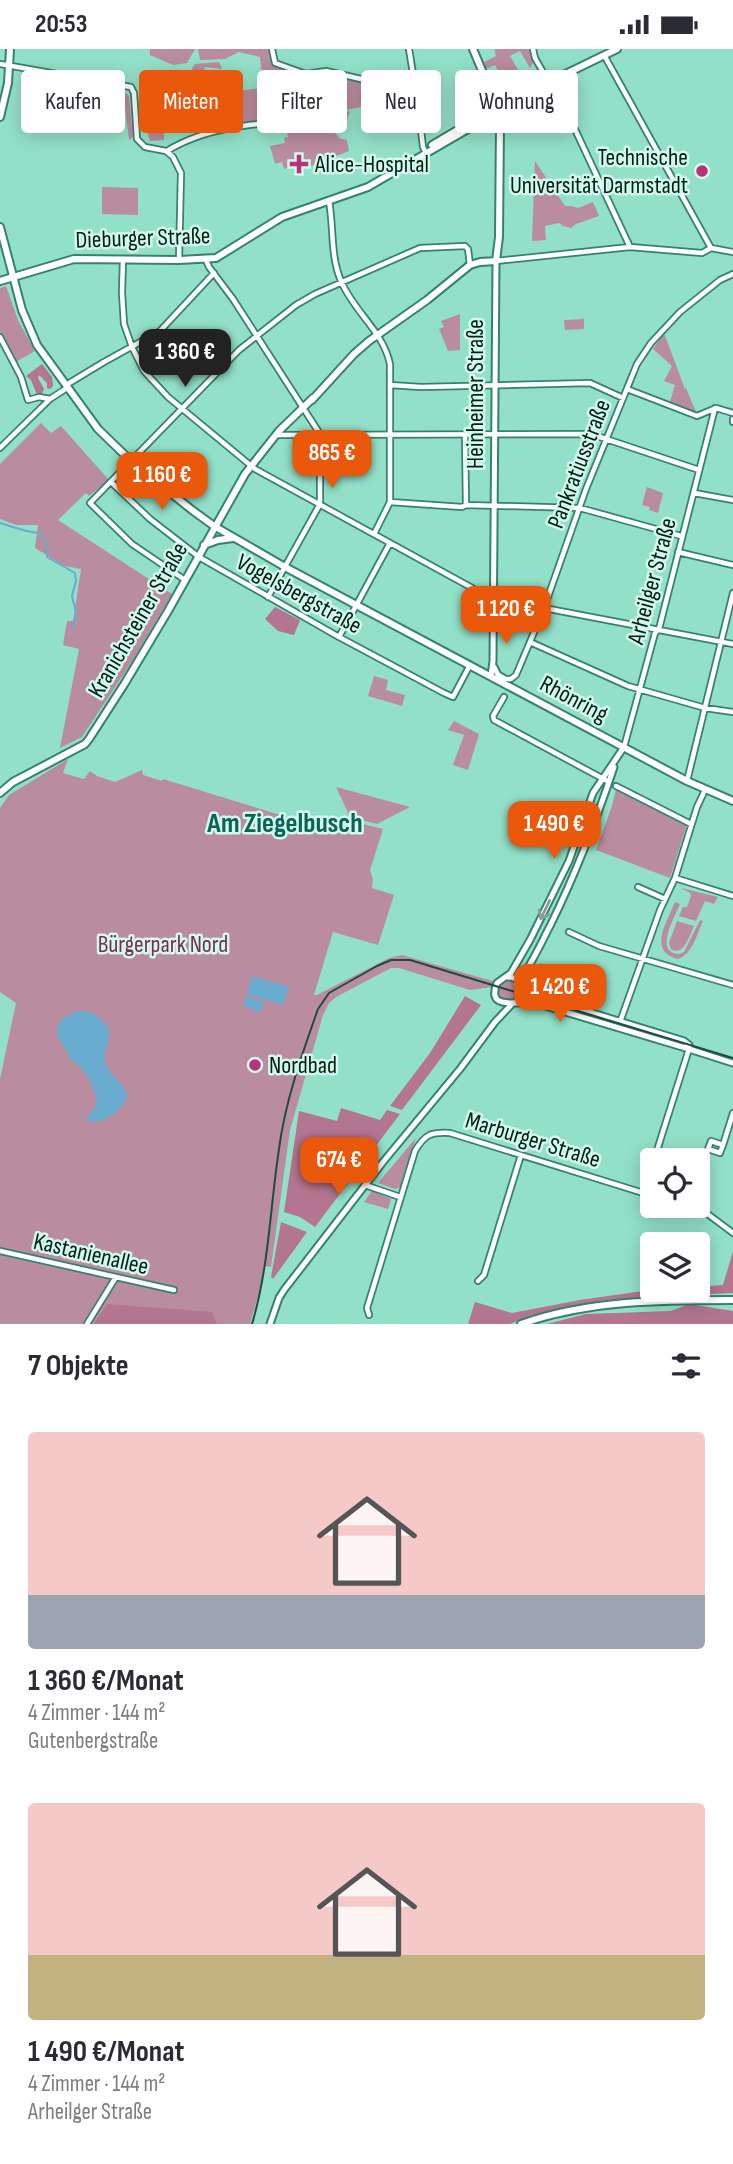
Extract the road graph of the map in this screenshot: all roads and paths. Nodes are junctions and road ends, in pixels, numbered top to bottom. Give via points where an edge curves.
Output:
1 (9, 49) edge
2 (272, 49) edge
3 (409, 49) edge
4 (473, 49) edge
5 (533, 49) edge
6 (617, 49) edge
7 (604, 55) junction
8 (5, 65) edge
9 (481, 70) edge
10 (542, 70) edge
11 (573, 70) edge
12 (0, 117) edge
13 (257, 126) edge
14 (455, 132) edge
15 (422, 133) edge
16 (500, 133) edge
17 (576, 133) edge
18 (166, 151) junction
19 (425, 151) junction
20 (329, 200) junction
21 (0, 227) edge
22 (630, 247) junction
23 (711, 248) junction
24 (733, 252) edge
25 (123, 259) junction
26 (179, 260) junction
27 (206, 260) junction
28 (496, 261) junction
29 (470, 265) junction
30 (214, 273) junction
31 (733, 274) edge
32 (12, 278) junction
33 (0, 281) edge
34 (342, 282) junction
35 (378, 334) junction
36 (255, 335) junction
37 (0, 337) edge
38 (132, 347) junction
39 (495, 384) junction
40 (390, 386) junction
41 (66, 387) junction
42 (627, 389) junction
43 (623, 398) junction
44 (50, 399) junction
45 (303, 408) junction
46 (715, 408) junction
47 (182, 409) junction
48 (733, 413) edge
49 (320, 434) junction
50 (278, 435) junction
51 (390, 435) junction
52 (465, 435) junction
53 (492, 435) junction
54 (606, 439) junction
55 (0, 448) edge
56 (131, 461) junction
57 (251, 466) junction
58 (699, 470) junction
59 (111, 482) junction
60 (694, 493) junction
61 (733, 501) edge
62 (390, 502) junction
63 (320, 504) junction
64 (466, 505) junction
65 (495, 506) junction
66 (580, 508) junction
67 (214, 526) junction
68 (374, 534) junction
69 (681, 536) junction
70 (234, 538) junction
71 (390, 543) junction
72 (204, 545) junction
73 (678, 552) junction
74 (199, 557) junction
75 (733, 565) edge
76 (285, 567) junction
77 (186, 580) junction
78 (733, 593) edge
79 (268, 597) junction
80 (493, 597) junction
81 (355, 605) junction
82 (544, 608) junction
83 (659, 629) junction
84 (339, 637) junction
85 (530, 642) junction
86 (721, 642) junction
87 (733, 644) edge
88 (470, 665) junction
89 (493, 665) junction
90 (491, 676) junction
91 (505, 679) junction
92 (641, 690) junction
93 (504, 697) dead end
94 (538, 701) junction
95 (705, 708) junction
96 (733, 712) edge
97 (624, 747) junction
98 (606, 781) junction
99 (687, 781) junction
100 (616, 786) dead end
101 (705, 790) junction
102 (0, 793) edge
103 (733, 801) edge
104 (691, 824) junction
105 (675, 878) junction
106 (638, 887) dead end
107 (733, 896) edge
108 (665, 898) junction
109 (569, 932) dead end
110 (642, 958) junction
111 (508, 977) junction
112 (519, 981) junction
113 (733, 985) edge
114 (523, 989) junction
115 (500, 1002) junction
116 (513, 1003) junction
117 (497, 1019) junction
118 (620, 1021) junction
119 (689, 1049) junction
120 (733, 1063) edge
121 (733, 1113) edge
122 (723, 1145) dead end
123 (658, 1148) edge
124 (521, 1155) junction
125 (365, 1185) junction
126 (640, 1192) edge
127 (400, 1197) junction
128 (710, 1216) edge
129 (733, 1233) edge
130 (0, 1251) edge
131 (117, 1277) junction
132 (478, 1281) dead end
133 (174, 1290) dead end
134 (733, 1300) edge
135 (369, 1315) dead end
136 (87, 1324) edge
137 (270, 1324) edge
138 (521, 1324) edge

1 - 8 main road
2 - 3 street via 275,63 306,74 326,71 383,84 414,81
4 - 9 main road, Heinheimer Straße
5 - 10 street
6 - 7 main road, Dieburger Straße
7 - 11 main road, Dieburger Straße
7 - 23 street
8 - 12 main road
8 - 18 street via 131,87 137,139 145,147
13 - 18 street via 215,131
14 - 19 main road, Dieburger Straße
15 - 19 street
16 - 28 main road, Heinheimer Straße
17 - 22 street
18 - 26 street via 181,173
19 - 20 main road, Dieburger Straße via 360,189
20 - 27 main road, Dieburger Straße via 282,216 224,254
20 - 34 street
21 - 32 main road, Rhönring
22 - 23 street via 702,253
22 - 28 street
23 - 24 street
25 - 26 main road, Dieburger Straße
25 - 32 main road, Dieburger Straße via 68,260
25 - 38 street via 124,324
26 - 27 main road, Dieburger Straße
27 - 30 street
28 - 29 main road
28 - 39 street, Heinheimer Straße
29 - 34 street via 465,246 429,246
29 - 35 main road, Kranichsteiner Straße
30 - 36 street
30 - 38 street via 160,331
31 - 42 street, Pankratiusstraße via 680,311 655,338
32 - 33 main road, Dieburger Straße
32 - 41 main road, Rhönring via 37,345
34 - 35 street
34 - 36 street via 315,293
35 - 40 street via 388,355
35 - 45 main road, Kranichsteiner Straße
36 - 45 street
36 - 47 street
37 - 44 street via 28,400
38 - 41 street
38 - 47 street via 144,371
39 - 40 street
39 - 43 street via 590,383
39 - 53 street, Heinheimer Straße
40 - 51 street
41 - 44 street
41 - 56 main road, Rhönring via 98,429
42 - 43 street, Pankratiusstraße
42 - 46 street via 697,416
43 - 54 street, Pankratiusstraße
44 - 55 street
45 - 49 street
45 - 50 main road, Kranichsteiner Straße
46 - 48 street
46 - 58 street, Arheilger Straße
47 - 56 street
47 - 57 street
49 - 50 street
49 - 51 street
49 - 63 street
50 - 57 main road, Kranichsteiner Straße
51 - 52 street
51 - 62 street
52 - 53 street
52 - 64 street
53 - 54 street via 592,434
53 - 65 street, Heinheimer Straße
54 - 58 street
54 - 66 street, Pankratiusstraße
56 - 59 street
56 - 67 main road, Rhönring
57 - 63 street
57 - 67 main road, Kranichsteiner Straße
58 - 60 street, Arheilger Straße
59 - 74 street, Vogelsbergstraße
59 - 77 street via 90,503 132,544
60 - 61 street
60 - 69 street, Arheilger Straße
62 - 64 street
62 - 68 street
63 - 68 street
63 - 76 street
64 - 65 street
65 - 66 street
65 - 80 street, Heinheimer Straße
66 - 69 street
66 - 82 street, Pankratiusstraße
67 - 70 main road, Rhönring
67 - 72 main road, Kranichsteiner Straße
68 - 71 street
69 - 73 street, Arheilger Straße
70 - 72 main road
70 - 76 main road, Rhönring
71 - 80 street
71 - 81 street
72 - 74 main road, Kranichsteiner Straße
73 - 75 street
73 - 83 street, Arheilger Straße
74 - 77 main road, Kranichsteiner Straße
74 - 79 street, Vogelsbergstraße
76 - 79 street
76 - 81 main road, Rhönring
77 - 102 main road, Kranichsteiner Straße via 85,744
78 - 86 street
79 - 84 street, Vogelsbergstraße
80 - 82 street
80 - 89 street, Heinheimer Straße
81 - 84 street
81 - 88 main road, Rhönring
82 - 83 street
82 - 85 street, Pankratiusstraße
83 - 86 street
83 - 92 street, Arheilger Straße
84 - 88 street, Vogelsbergstraße via 453,697
85 - 91 street, Pankratiusstraße via 516,675
85 - 92 street
86 - 87 street
86 - 95 street
88 - 90 main road, Rhönring
89 - 90 street, Heinheimer Straße
89 - 91 street
90 - 94 main road, Rhönring
91 - 94 main road
92 - 95 street
92 - 97 street, Arheilger Straße
93 - 98 street via 494,720
94 - 97 main road, Rhönring
95 - 96 street
95 - 99 street
97 - 98 street, Arheilger Straße
97 - 99 main road, Rhönring
98 -> 111 street, Arheilger Straße via 593,793 556,889
98 - 112 street, Arheilger Straße via 576,869
99 - 101 main road, Rhönring
100 - 104 street
101 - 103 main road, Rhönring
101 - 104 street
104 - 105 street
105 - 107 street
105 - 108 street
106 - 108 street
108 - 110 street
109 - 110 street
110 - 113 street
110 - 118 street
111 - 112 street
111 - 115 street, Arheilger Straße via 496,986
112 - 114 street
114 - 116 street, Arheilger Straße
114 - 118 street
115 - 116 street
115 - 117 street, Arheilger Straße
116 - 117 street, Arheilger Straße
116 - 119 street via 541,1005
117 - 125 street, Arheilger Straße
118 - 119 street via 684,1041
119 - 120 street
119 - 123 street
121 - 122 street
124 - 126 street, Marburger Straße
124 - 127 street, Marburger Straße via 433,1132 415,1151
124 - 132 street via 484,1275
125 - 127 street
125 - 137 street, Arheilger Straße via 279,1298
127 - 135 street, Marburger Straße via 367,1308
128 - 129 street
130 - 131 street, Kastanienallee
131 - 133 street, Kastanienallee
131 - 136 street
134 - 138 main road via 654,1300 593,1307

